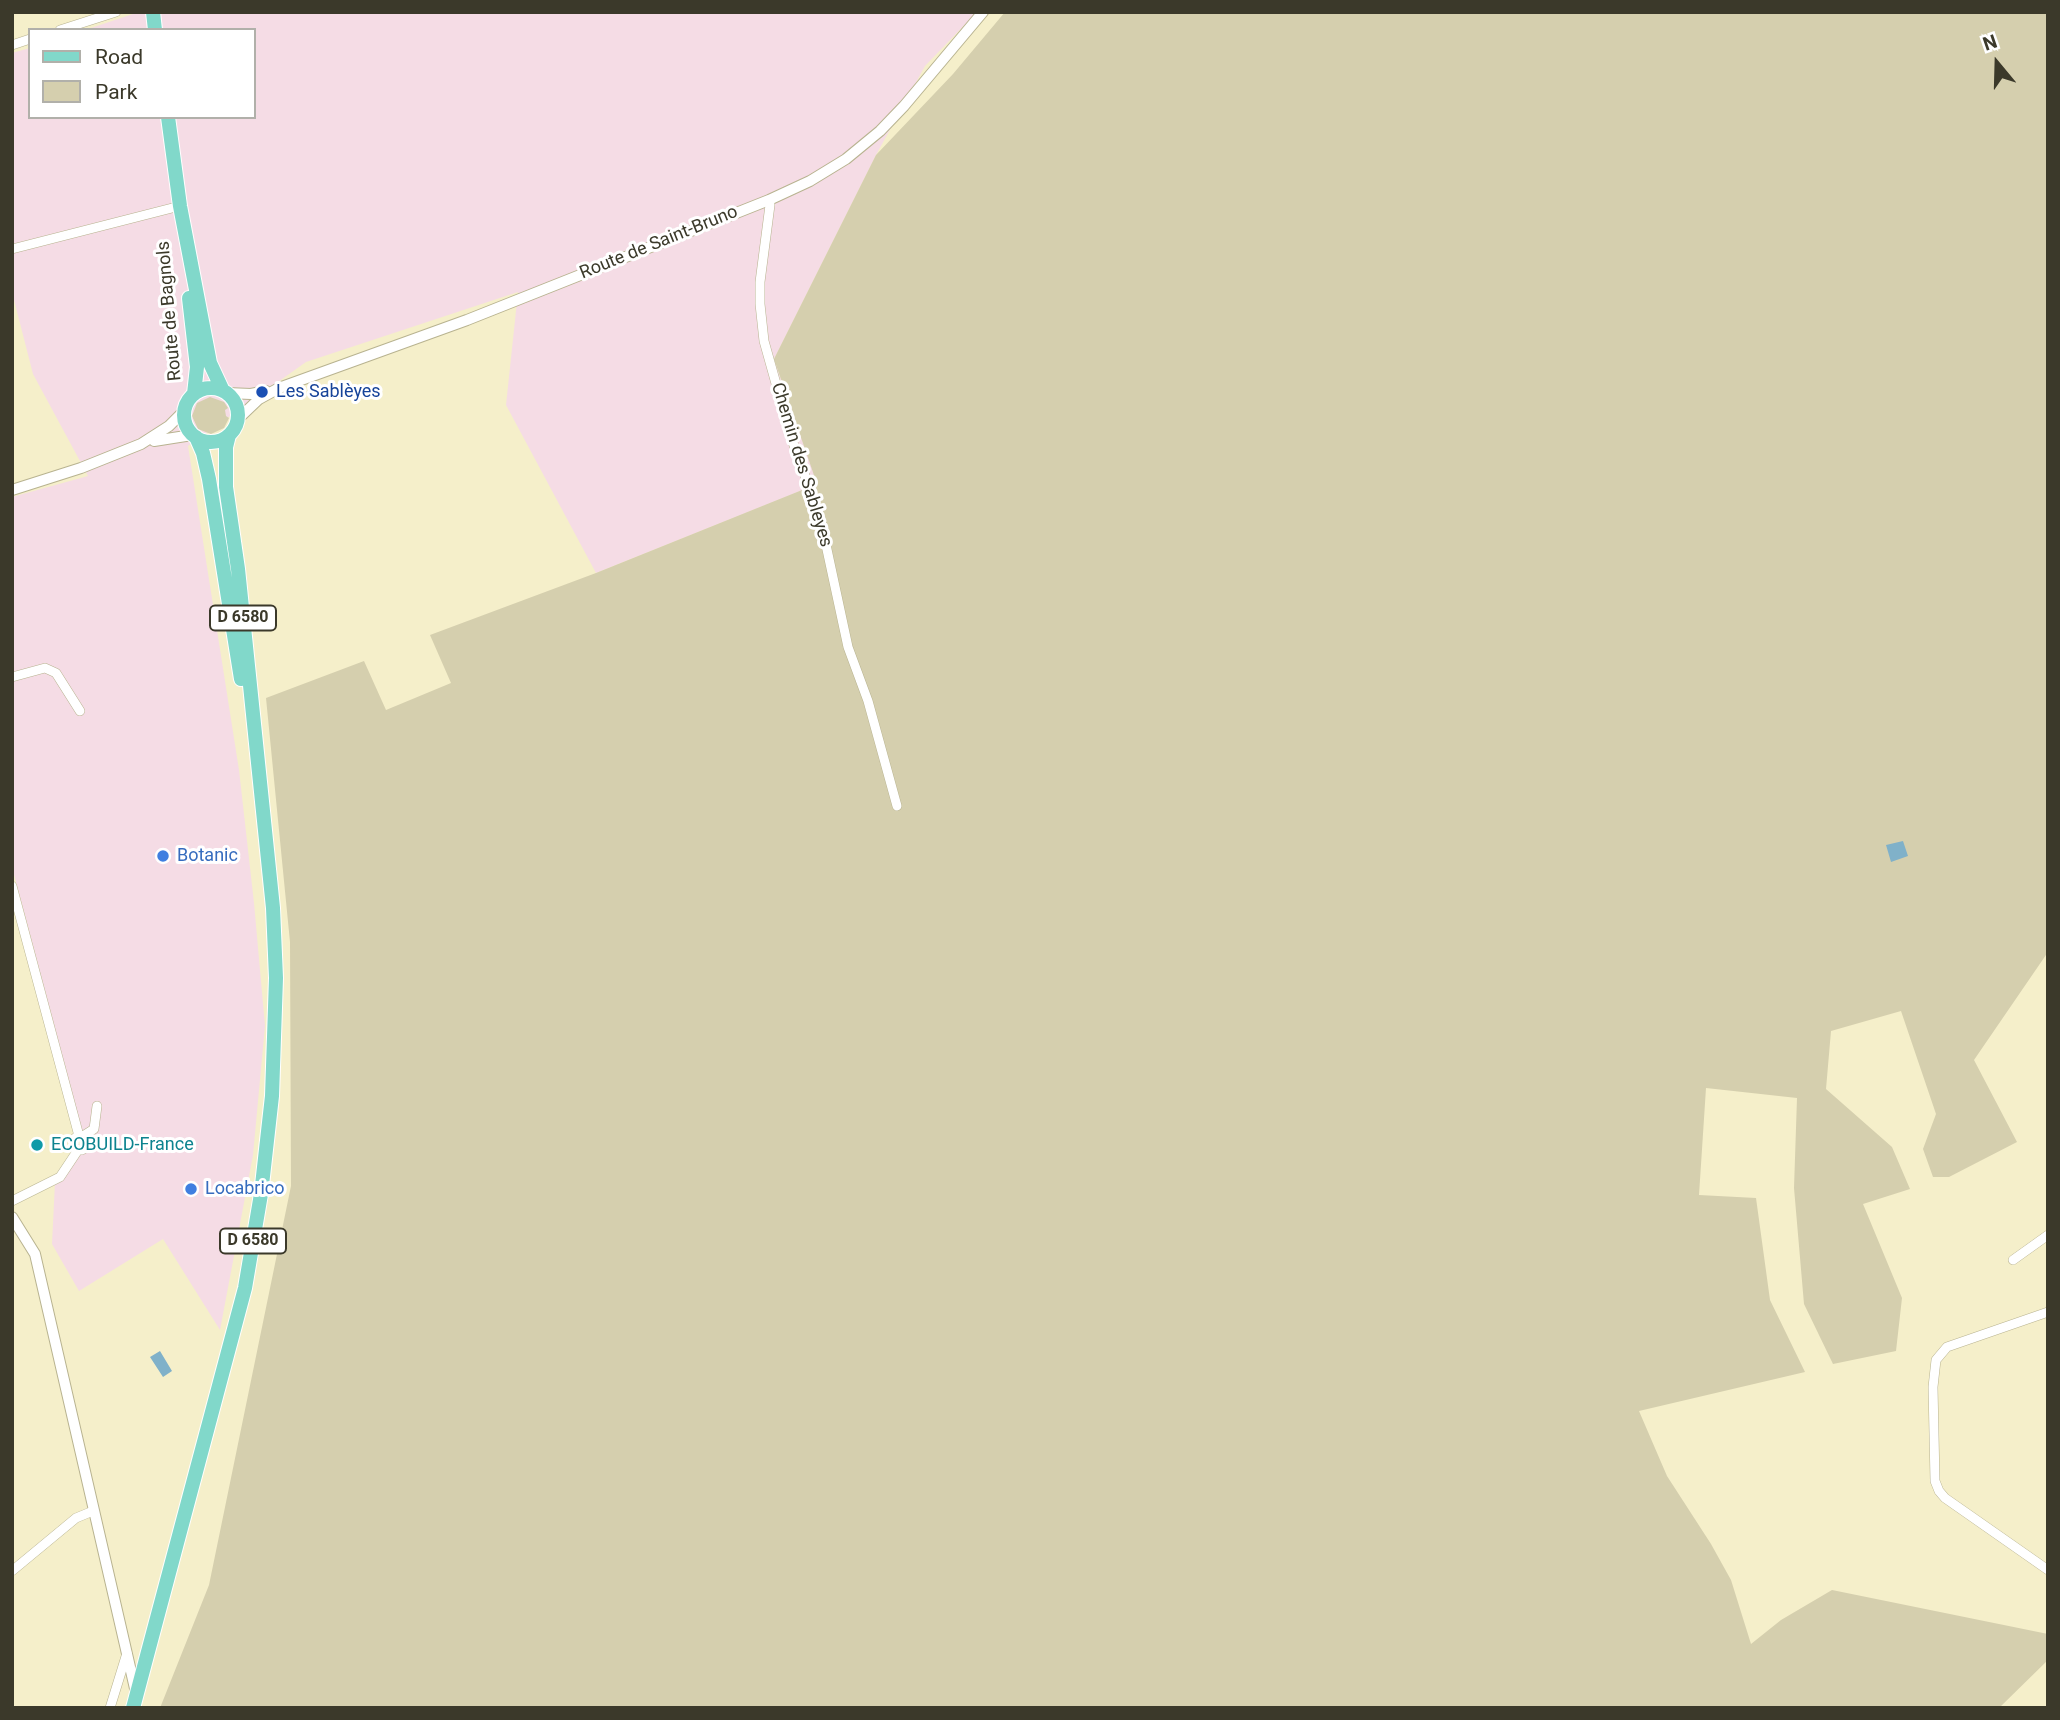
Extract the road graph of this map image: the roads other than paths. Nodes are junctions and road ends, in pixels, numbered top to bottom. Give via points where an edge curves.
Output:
1 (116, 12) edge
2 (983, 12) edge
3 (66, 28) edge
4 (168, 119) edge
5 (769, 200) junction
6 (180, 206) junction
7 (183, 223) junction
8 (12, 249) edge
9 (279, 388) junction
10 (225, 392) junction
11 (194, 394) junction
12 (185, 410) junction
13 (237, 419) junction
14 (229, 435) junction
15 (194, 436) junction
16 (141, 444) junction
17 (12, 490) edge
18 (12, 677) edge
19 (79, 711) dead end
20 (257, 762) junction
21 (897, 806) dead end
22 (12, 886) edge
23 (97, 1106) dead end
24 (81, 1136) junction
25 (12, 1201) edge
26 (12, 1217) edge
27 (2048, 1235) edge
28 (2013, 1260) dead end
29 (2048, 1312) edge
30 (93, 1511) junction
31 (2048, 1570) edge
32 (12, 1571) edge
33 (127, 1652) junction
34 (134, 1701) edge
35 (110, 1708) edge

1 - 3 street
2 - 5 street, Route de Saint-Bruno via 880,131 829,171
4 - 6 main road, Route de Bagnols
5 - 9 street, Route de Saint-Bruno via 467,320
5 - 21 street, Chemin des Sableyes via 760,290 764,341 791,438 820,517 848,647
6 - 7 main road, Route de Bagnols
6 - 8 street
7 - 10 main road, Route de Bagnols via 210,363
7 - 11 main road, Route de Bagnols via 197,366
9 - 10 street via 251,394
9 - 13 street
10 - 11 main road, Route de Bagnols via 208,388
10 - 13 main road, Route de Bagnols via 237,408
11 - 12 main road, Route de Bagnols
12 - 15 main road via 185,423
12 - 16 street
13 - 14 main road
14 - 15 main road via 213,442
14 - 20 main road, D 6580 via 226,487
15 - 16 street
15 - 20 main road, D 6580 via 207,470
16 - 17 street
18 - 19 street via 45,668 56,673
20 - 34 main road, D 6580 via 274,908 276,978 272,1096 263,1180 245,1288
22 - 24 street
23 - 24 street via 94,1129
24 - 25 street via 87,1146 78,1150 60,1177
26 - 30 street via 35,1254
27 - 28 street
29 - 31 street via 1947,1347 1936,1360 1933,1387 1939,1491
30 - 32 street via 76,1518
30 - 33 street
33 - 34 street
33 - 35 street

